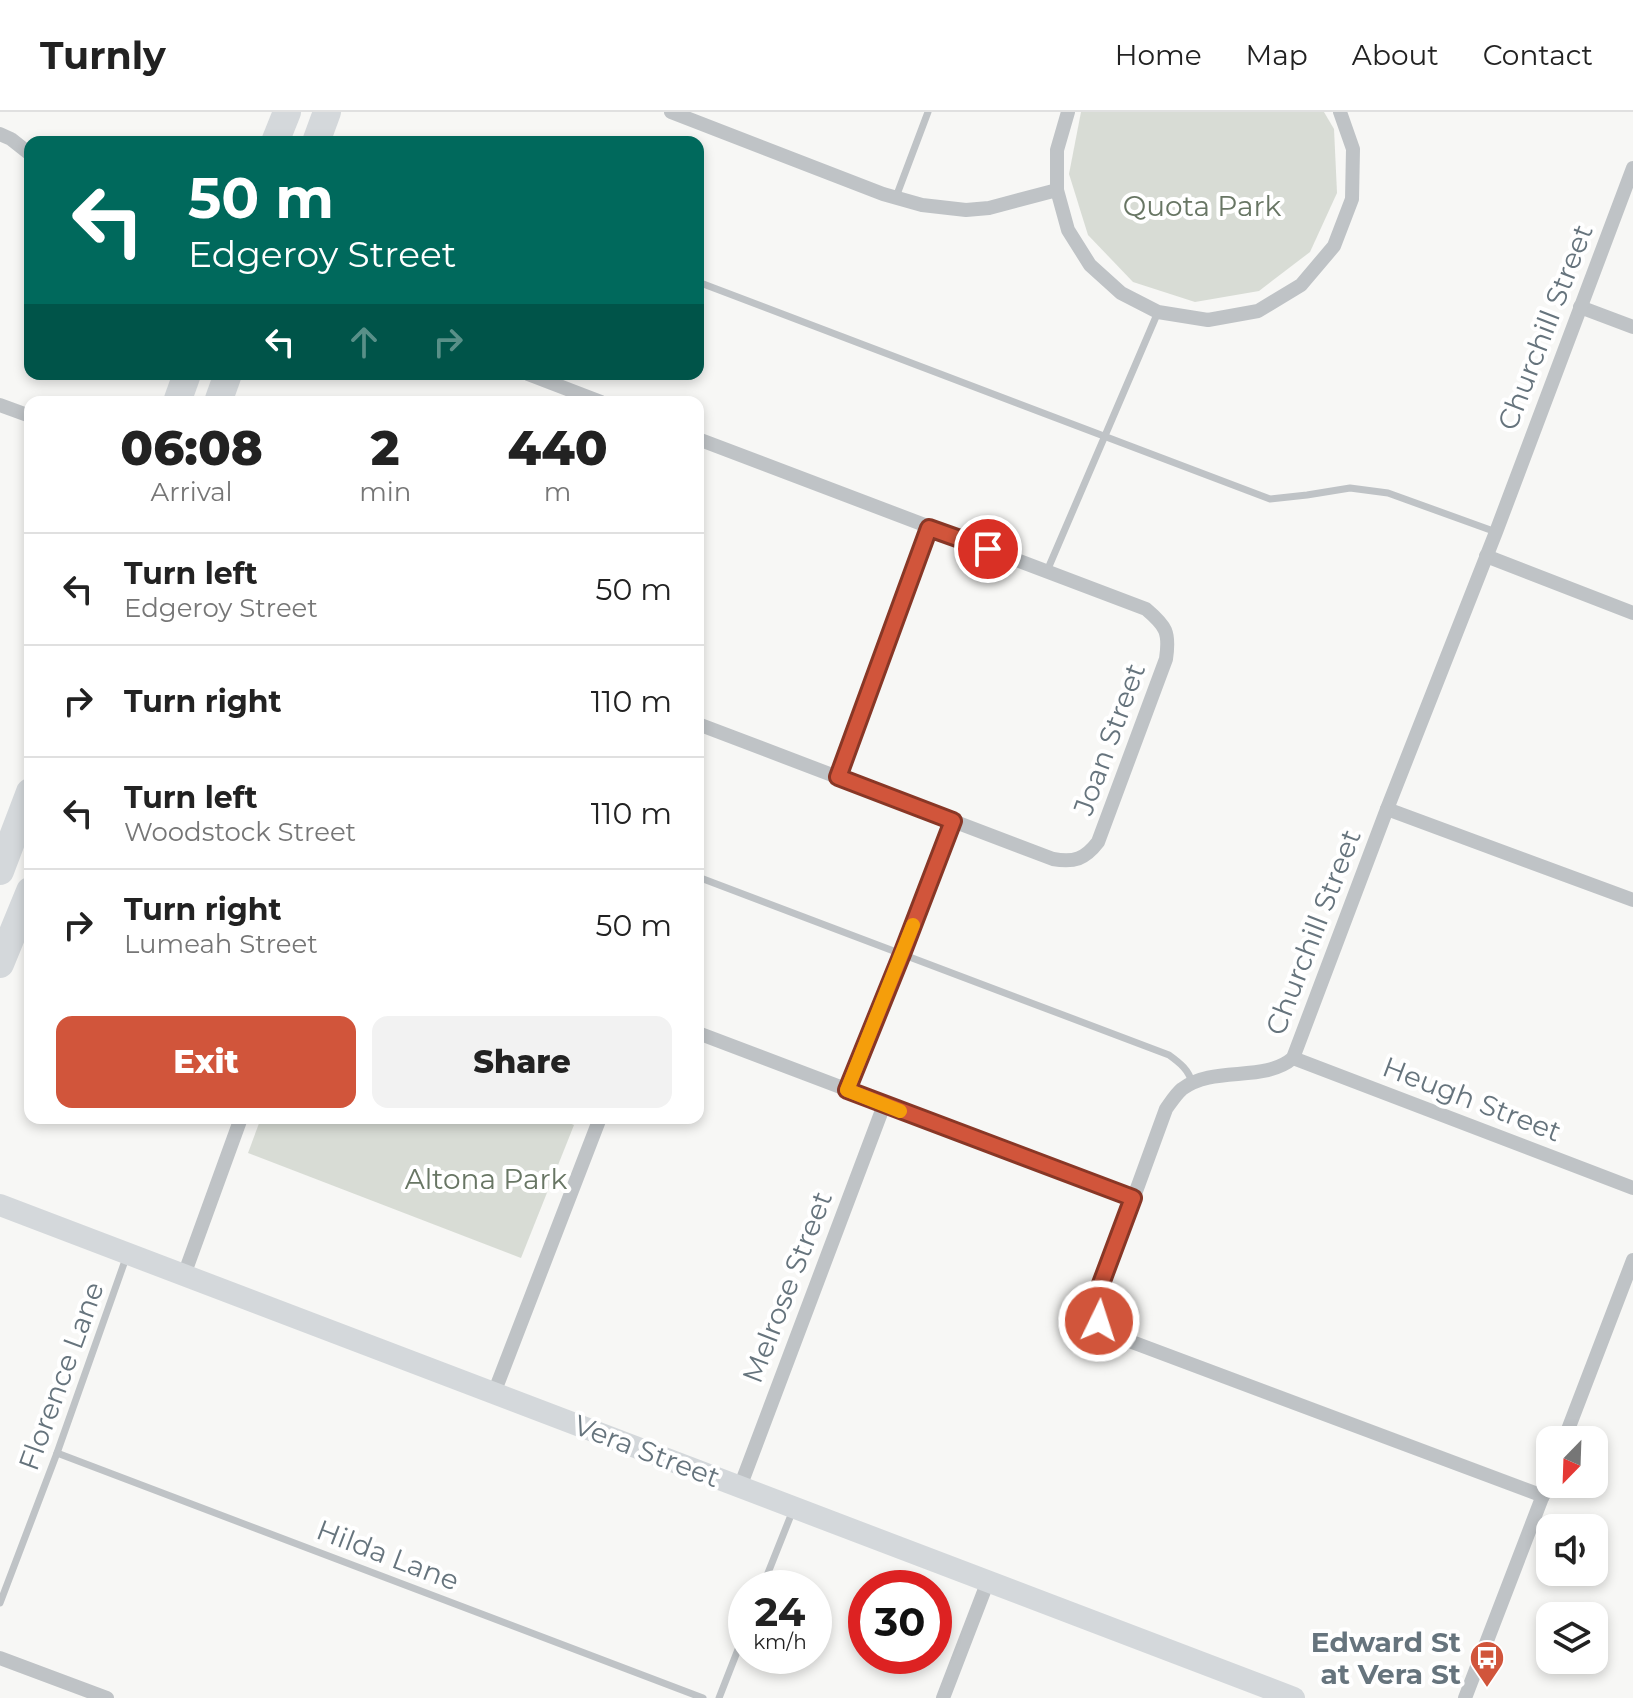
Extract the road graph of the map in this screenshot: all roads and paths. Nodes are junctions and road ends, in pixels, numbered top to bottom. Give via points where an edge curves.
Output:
1 (287, 112) edge
2 (671, 112) edge
3 (928, 112) edge
4 (1068, 112) edge
5 (1340, 112) edge
6 (0, 134) edge
7 (277, 136) edge
8 (24, 149) edge
9 (1633, 168) edge
10 (1057, 190) junction
11 (896, 197) junction
12 (704, 284) edge
13 (1580, 307) junction
14 (1158, 312) junction
15 (1633, 327) edge
16 (544, 380) edge
17 (585, 396) edge
18 (0, 405) edge
19 (24, 414) edge
20 (1104, 436) junction
21 (704, 441) edge
22 (929, 528) junction
23 (1496, 532) junction
24 (1486, 556) junction
25 (1047, 571) junction
26 (1633, 613) edge
27 (704, 726) edge
28 (838, 777) junction
29 (24, 808) edge
30 (1387, 809) junction
31 (953, 821) junction
32 (0, 871) edge
33 (704, 879) edge
34 (1633, 900) edge
35 (24, 915) edge
36 (902, 954) junction
37 (0, 964) edge
38 (704, 1035) edge
39 (1293, 1058) junction
40 (1192, 1083) junction
41 (847, 1090) junction
42 (884, 1105) junction
43 (239, 1124) edge
44 (598, 1124) edge
45 (1633, 1188) edge
46 (1133, 1198) junction
47 (0, 1205) edge
48 (128, 1253) junction
49 (1633, 1260) edge
50 (184, 1275) junction
51 (494, 1393) junction
52 (1569, 1426) edge
53 (57, 1453) junction
54 (740, 1487) junction
55 (1536, 1493) edge
56 (1542, 1498) edge
57 (794, 1508) junction
58 (769, 1570) edge
59 (988, 1581) junction
60 (0, 1603) edge
61 (0, 1658) edge
62 (728, 1674) edge
63 (107, 1698) edge
64 (703, 1698) edge
65 (719, 1698) edge
66 (943, 1698) edge
67 (1294, 1698) edge
68 (1465, 1698) edge

1 - 7 highway
2 - 11 street
3 - 11 lane
4 - 10 street via 1057,150
5 - 14 street via 1353,149 1352,199 1334,246 1301,285 1258,311 1208,320
6 - 8 street
9 - 13 street, Churchill Street
10 - 11 street via 966,210
10 - 14 street via 1068,230 1090,265 1121,293
12 - 20 lane
13 - 15 street
13 - 23 street, Churchill Street
14 - 20 lane
16 - 17 street
18 - 19 street
20 - 23 lane via 1270,499 1350,488 1388,493
20 - 25 lane
21 - 22 street
22 - 25 street
22 - 28 street
23 - 24 street, Churchill Street
24 - 26 street
24 - 30 street, Churchill Street
25 - 31 street, Joan Street via 1146,609 1165,626 1166,659 1098,842 1090,853 1065,862
27 - 28 street
28 - 31 street
29 - 32 highway
30 - 34 street
30 - 39 street, Churchill Street
31 - 36 lane
33 - 36 lane
35 - 37 highway
36 - 40 lane via 1169,1055 1184,1066
36 - 41 lane
38 - 41 street
39 - 40 street, Churchill Street via 1271,1069
39 - 45 street, Heugh Street
40 - 46 street via 1166,1109
41 - 42 street
42 - 46 street
42 - 54 street, Melrose Street
43 - 50 street
44 - 51 street
46 - 55 street via 1096,1301 1099,1321 1108,1333
47 - 48 street, Vera Street
48 - 50 street, Vera Street
48 - 53 lane, Florence Lane
49 - 52 street
50 - 51 street, Vera Street
51 - 54 street, Vera Street
53 - 60 lane, Florence Lane
53 - 64 lane, Hilda Lane
54 - 57 street, Vera Street
56 - 68 street
57 - 58 lane
57 - 59 street, Vera Street
59 - 66 street
59 - 67 street, Vera Street
61 - 63 street
62 - 65 lane

